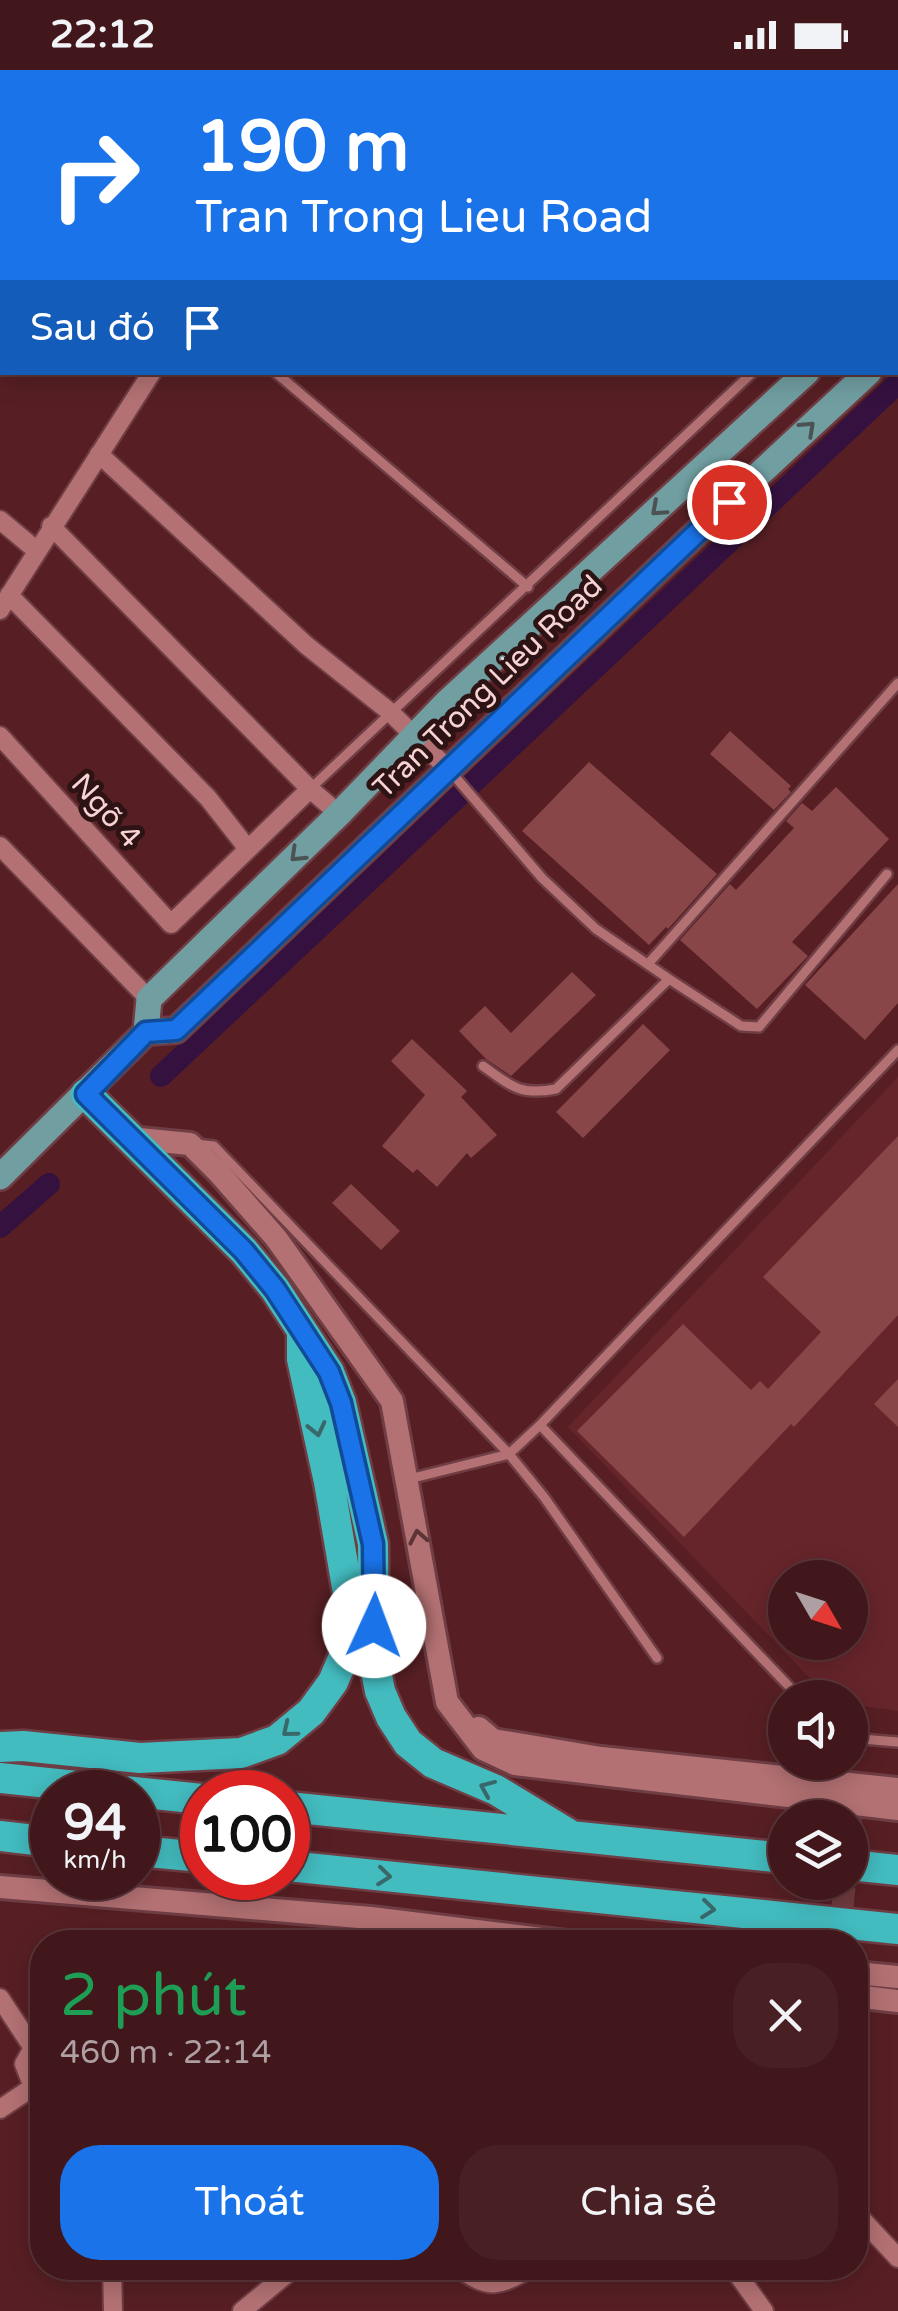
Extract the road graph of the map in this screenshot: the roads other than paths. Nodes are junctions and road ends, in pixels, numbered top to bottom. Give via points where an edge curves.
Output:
1 (150, 375) edge
2 (279, 375) edge
3 (750, 375) edge
4 (804, 375) edge
5 (866, 375) edge
6 (99, 454) junction
7 (0, 520) edge
8 (51, 526) junction
9 (36, 550) junction
10 (528, 587) junction
11 (5, 602) edge
12 (498, 616) junction
13 (519, 636) junction
14 (898, 683) edge
15 (390, 712) junction
16 (415, 734) junction
17 (0, 736) edge
18 (450, 771) junction
19 (310, 789) junction
20 (339, 814) junction
21 (0, 846) edge
22 (248, 849) junction
23 (7, 868) edge
24 (887, 874) dead end
25 (648, 964) junction
26 (669, 979) junction
27 (149, 999) junction
28 (146, 1032) junction
29 (898, 1050) edge
30 (483, 1066) dead end
31 (86, 1094) junction
32 (129, 1138) junction
33 (190, 1144) junction
34 (0, 1177) edge
35 (302, 1333) junction
36 (540, 1426) junction
37 (508, 1454) junction
38 (407, 1480) junction
39 (658, 1658) dead end
40 (783, 1680) edge
41 (447, 1702) junction
42 (868, 1739) edge
43 (898, 1742) edge
44 (0, 1747) edge
45 (0, 1778) edge
46 (898, 1789) edge
47 (180, 1797) edge
48 (898, 1808) edge
49 (310, 1809) edge
50 (0, 1836) edge
51 (572, 1836) junction
52 (30, 1839) edge
53 (768, 1856) edge
54 (868, 1867) edge
55 (310, 1868) edge
56 (898, 1870) edge
57 (0, 1887) edge
58 (371, 1918) junction
59 (898, 1929) edge
60 (376, 1930) edge
61 (423, 1930) edge
62 (868, 1974) edge
63 (898, 1977) edge
64 (0, 1998) edge
65 (868, 1998) edge
66 (898, 2001) edge
67 (30, 2043) edge
68 (30, 2096) edge
69 (0, 2109) edge
70 (868, 2226) edge
71 (898, 2258) edge
72 (112, 2280) edge
73 (279, 2280) edge
74 (475, 2280) edge
75 (511, 2280) edge
76 (742, 2280) edge
77 (113, 2311) edge
78 (242, 2311) edge
79 (764, 2311) edge

1 - 6 street
2 - 10 lane
3 - 10 lane
4 -> 13 main road, Tran Trong Lieu Road
18 -> 5 main road, Tran Trong Lieu Road
6 - 8 street
6 - 15 street via 306,645
7 - 9 street
8 - 9 street
8 - 19 street
9 - 11 street
10 - 12 lane
11 - 22 street via 208,798
12 - 13 lane
12 - 15 lane
13 - 16 main road, Tran Trong Lieu Road
14 - 25 lane
15 - 16 street
15 - 19 lane
16 - 18 street
16 - 20 main road, Tran Trong Lieu Road
17 - 22 street, Ngõ 4 via 170,924
18 - 25 lane via 542,878
18 - 28 main road, Tran Trong Lieu Road via 176,1030
19 - 20 street
19 - 22 street
20 -> 27 main road, Tran Trong Lieu Road
21 - 23 street
23 - 27 street
24 - 26 lane via 759,1027 741,1026
25 - 26 lane
26 - 30 lane via 556,1089 531,1094
27 - 28 main road
28 - 31 main road, Tran Trong Lieu Road
29 - 36 lane
31 - 32 highway
31 - 34 main road, Tran Trong Lieu Road
32 - 33 street
32 - 35 highway via 244,1251
33 - 37 lane via 214,1146
33 - 38 street via 276,1238 392,1401
35 -> 44 highway via 350,1605 348,1649 334,1682 277,1740 241,1753 140,1758
51 -> 35 highway via 496,1790 433,1763 391,1717 374,1661 373,1544 341,1403
36 - 37 lane
36 - 40 lane
37 - 38 lane
37 - 39 lane
41 -> 38 street
41 - 46 street via 493,1740
41 - 48 street via 483,1749 515,1764
42 - 43 lane
45 - 47 highway
49 - 51 highway
50 - 52 highway
51 - 53 highway
54 - 56 highway
55 -> 59 highway
57 - 58 street
58 - 60 street
58 - 61 street
62 - 63 street
64 - 67 street
65 - 66 street
68 - 69 street
70 - 71 street
72 - 77 street
73 - 78 street
74 - 75 street
76 - 79 street

